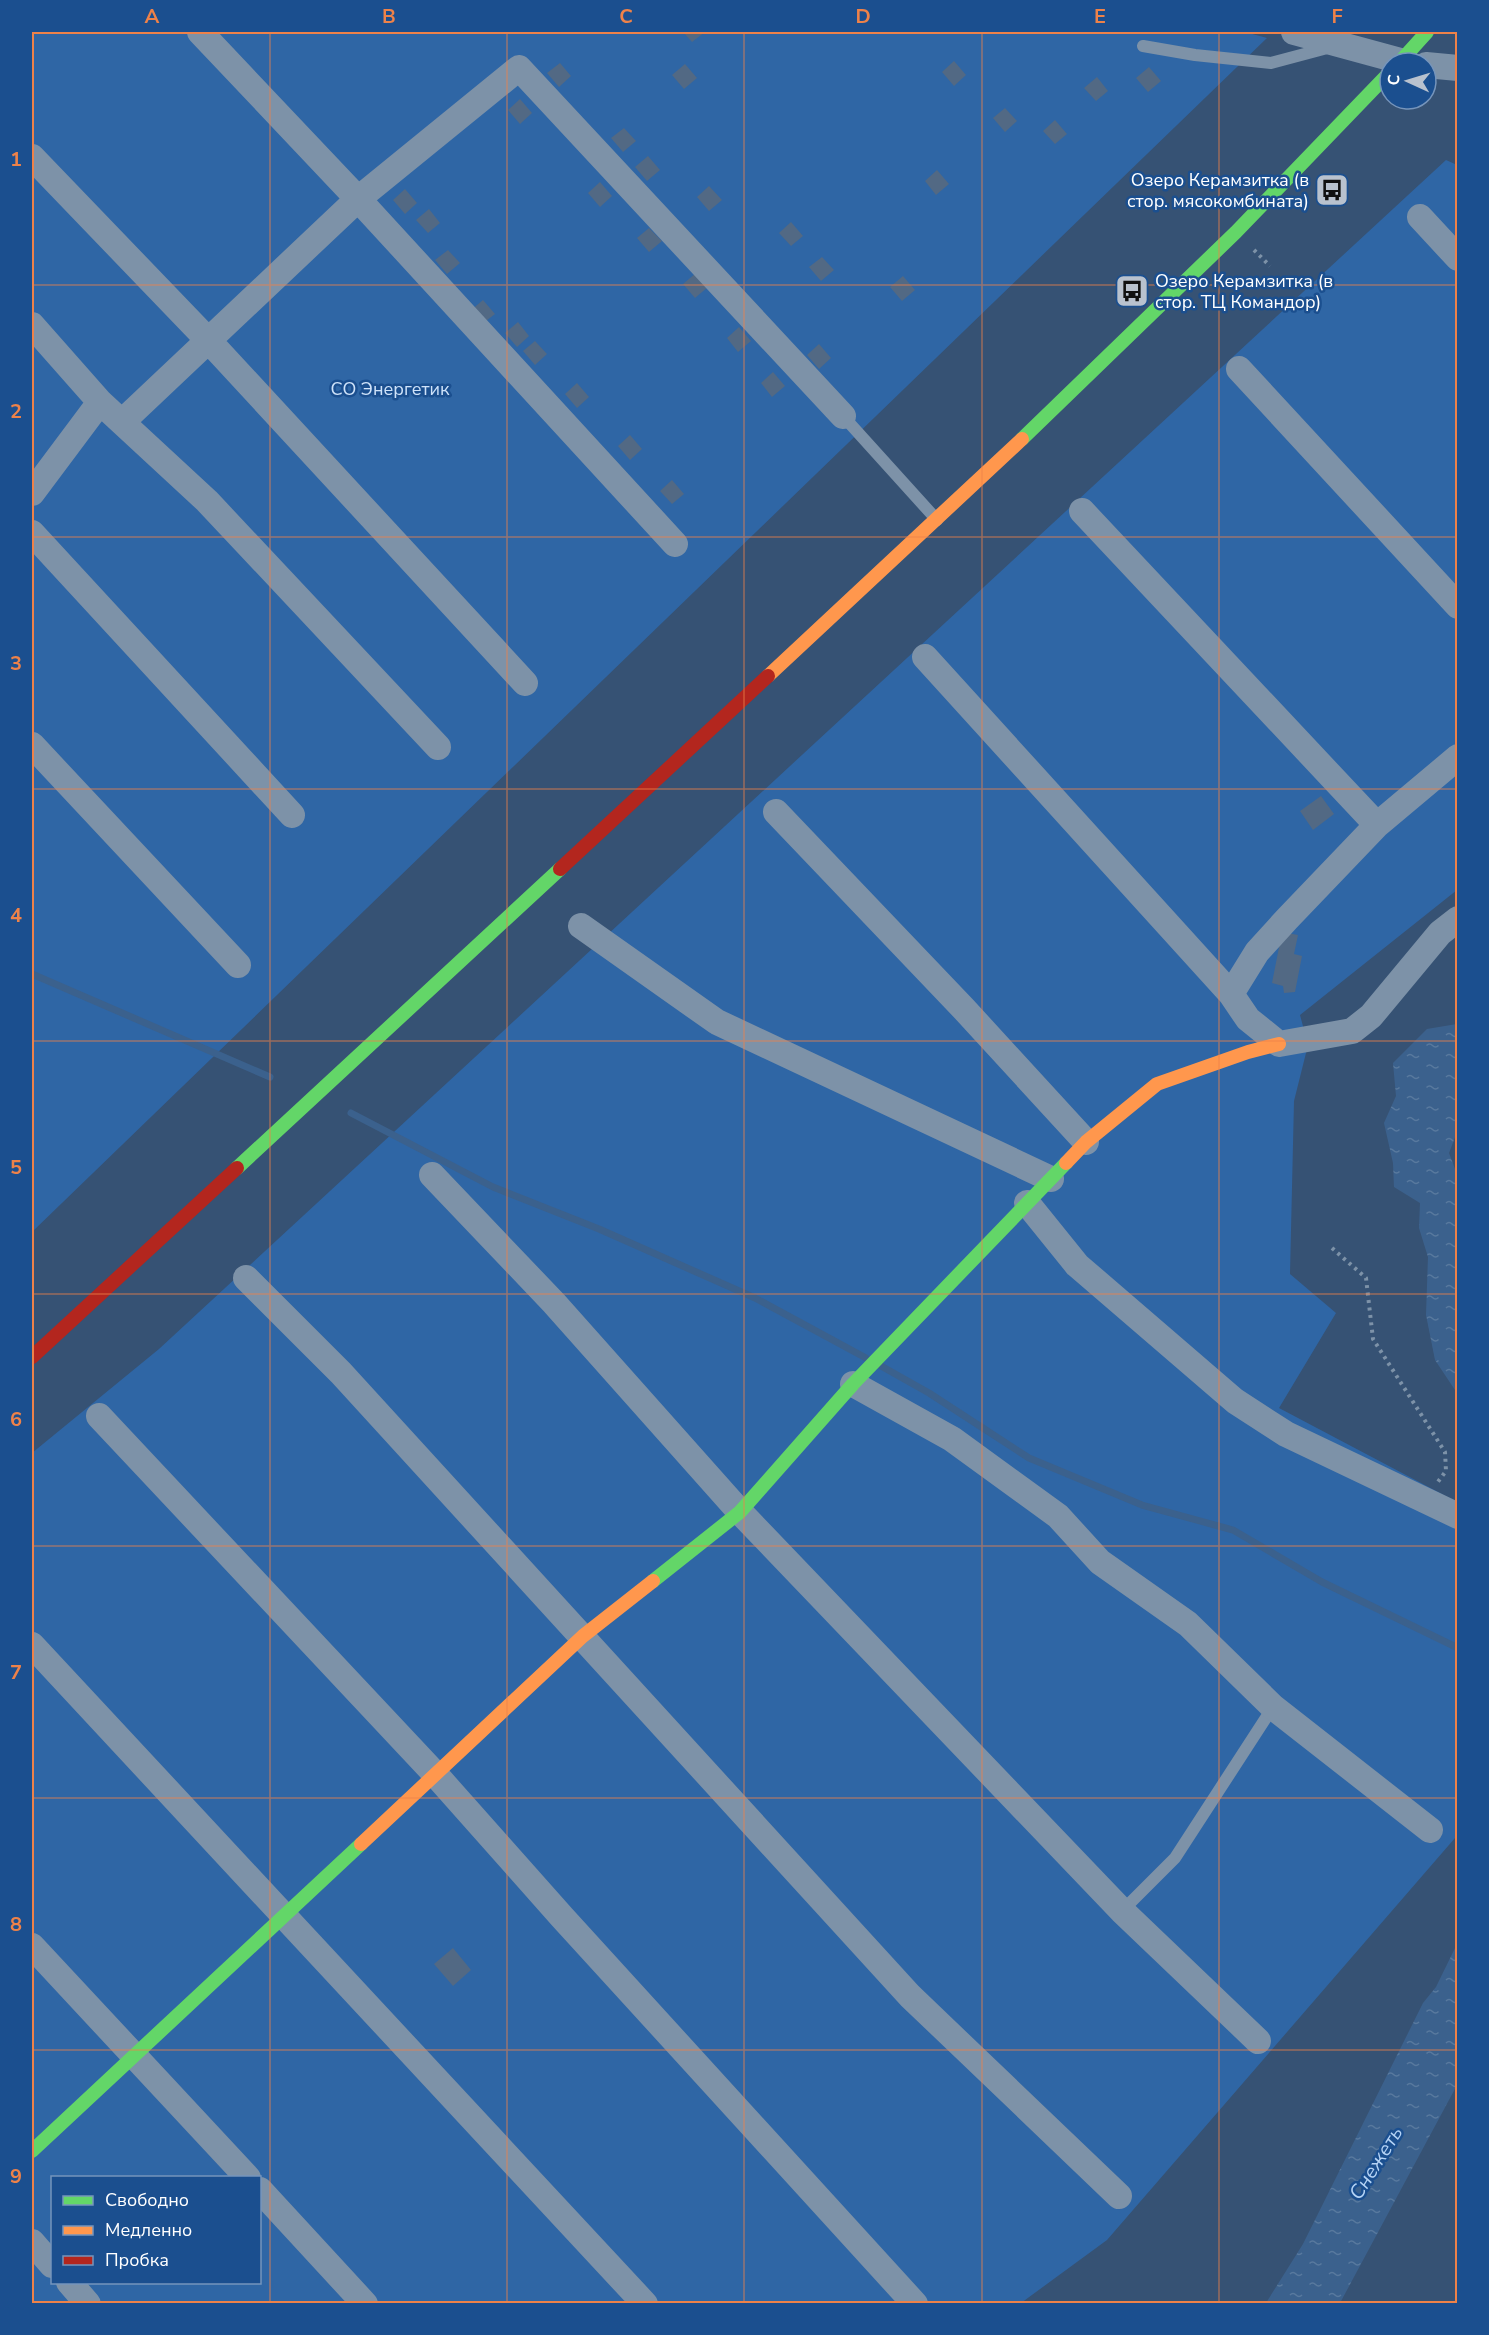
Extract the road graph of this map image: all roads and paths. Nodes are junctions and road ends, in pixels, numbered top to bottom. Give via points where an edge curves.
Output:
1 (200, 32) edge
2 (1294, 32) edge
3 (1427, 32) edge
4 (1340, 45) junction
5 (1143, 46) dead end
6 (1411, 51) edge
7 (1378, 58) edge
8 (1438, 66) edge
9 (1458, 68) edge
10 (1378, 87) edge
11 (32, 157) edge
12 (358, 199) junction
13 (1420, 217) dead end
14 (1458, 258) edge
15 (32, 325) edge
16 (208, 340) junction
17 (1239, 369) dead end
18 (100, 402) junction
19 (843, 416) joint
20 (122, 422) junction
21 (32, 493) edge
22 (1082, 511) dead end
23 (937, 521) junction
24 (32, 533) edge
25 (675, 544) dead end
26 (1458, 606) edge
27 (925, 657) dead end
28 (525, 683) dead end
29 (32, 745) edge
30 (438, 747) dead end
31 (1458, 756) edge
32 (776, 812) dead end
33 (292, 815) dead end
34 (1377, 825) junction
35 (1458, 919) edge
36 (581, 926) dead end
37 (238, 965) dead end
38 (1231, 994) junction
39 (1279, 1044) junction
40 (1086, 1142) junction
41 (432, 1175) dead end
42 (1051, 1179) junction
43 (1027, 1203) junction
44 (1332, 1248) dead end
45 (246, 1278) dead end
46 (32, 1357) edge
47 (853, 1384) junction
48 (99, 1416) dead end
49 (1425, 1501) junction
50 (740, 1512) junction
51 (1458, 1516) edge
52 (583, 1636) junction
53 (32, 1645) edge
54 (1273, 1707) junction
55 (436, 1775) junction
56 (1430, 1830) dead end
57 (1122, 1911) junction
58 (283, 1917) junction
59 (32, 1946) edge
60 (1258, 2041) dead end
61 (134, 2056) junction
62 (32, 2151) edge
63 (246, 2176) edge
64 (261, 2191) edge
65 (1119, 2196) dead end
66 (32, 2242) edge
67 (51, 2264) edge
68 (70, 2284) edge
69 (88, 2304) edge
70 (365, 2304) edge
71 (645, 2304) edge
72 (915, 2304) edge

1 - 12 street
2 - 4 street
3 - 6 main road
4 - 5 lane via 1270,63
4 - 7 street
8 - 9 street
10 - 23 main road via 1236,232
11 - 16 street
12 - 16 street
12 - 19 street via 519,68
12 - 25 street
13 - 14 street
15 - 18 street
16 - 20 street
16 - 28 street
17 - 26 street
18 - 20 street
18 - 21 street
19 - 23 lane
20 - 30 street via 207,501
22 - 34 street
23 - 46 main road
24 - 33 street
27 - 38 street
29 - 37 street
31 - 34 street
32 - 40 street
34 - 38 street via 1257,952
35 - 39 street via 1440,933 1371,1016 1352,1031
36 - 42 street via 717,1022
38 - 39 street via 1248,1019
39 - 40 main road via 1157,1084
40 - 42 main road
41 - 50 street via 554,1303
42 - 43 main road
43 - 47 main road
43 - 49 street via 1077,1265 1235,1401 1286,1434
44 - 49 path via 1366,1278 1372,1339 1444,1452 1446,1471
45 - 52 street via 341,1373
47 - 50 main road
47 - 54 street via 952,1439 1058,1516 1100,1562 1188,1624
48 - 55 street
49 - 51 street
50 - 52 main road
50 - 57 street
52 - 55 main road
52 - 65 street via 910,1996
53 - 58 street
54 - 56 street
54 - 57 lane via 1175,1858
55 - 58 main road
55 - 72 street
57 - 60 street
58 - 61 main road
58 - 71 street
59 - 61 street
61 - 62 main road
61 - 63 street
64 - 70 street
66 - 67 street
68 - 69 street

